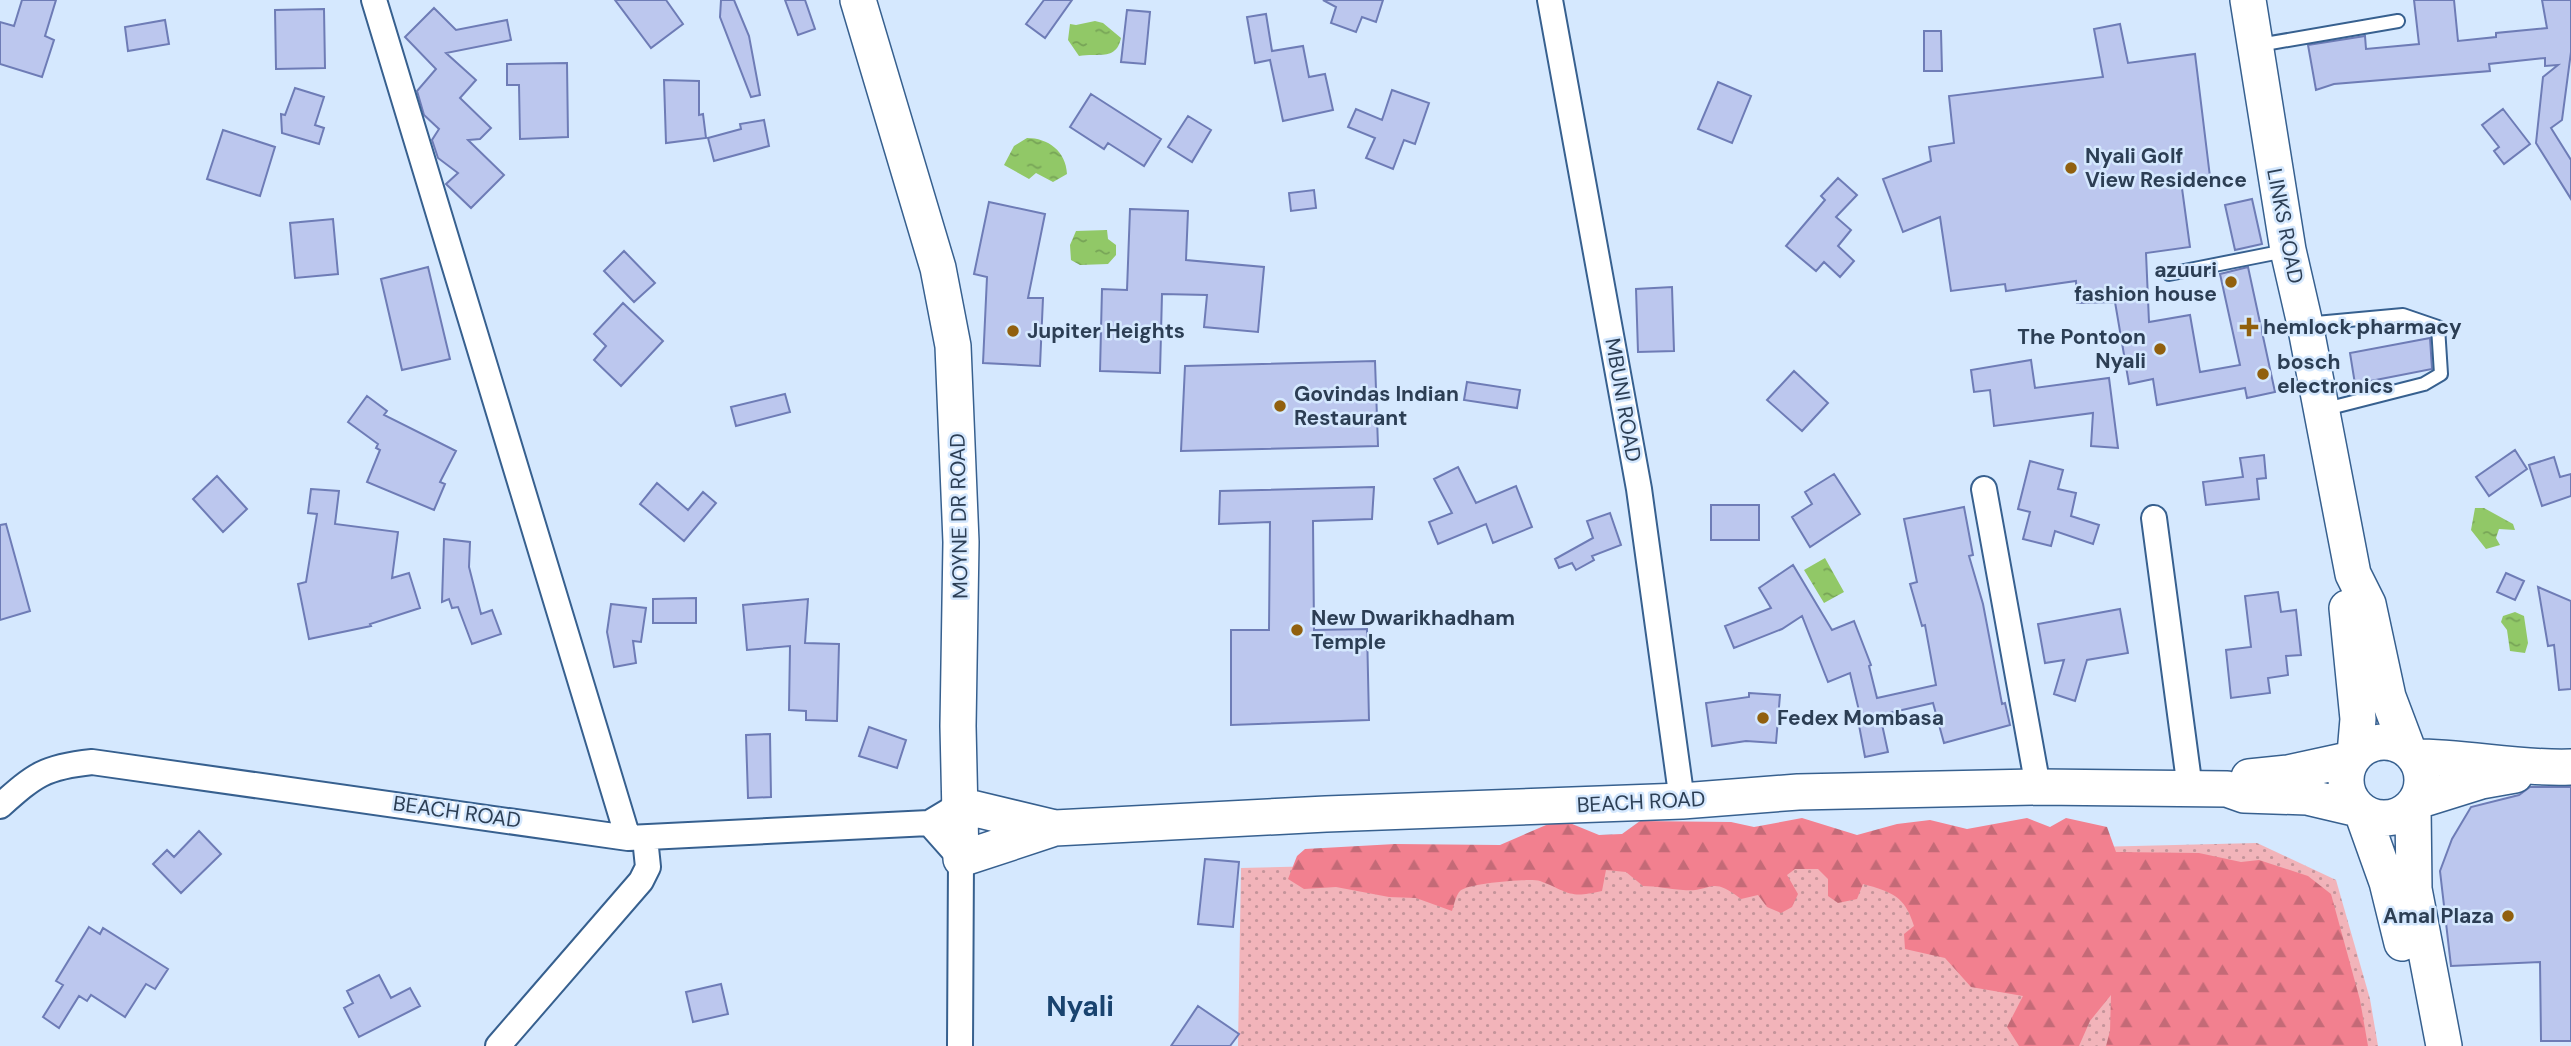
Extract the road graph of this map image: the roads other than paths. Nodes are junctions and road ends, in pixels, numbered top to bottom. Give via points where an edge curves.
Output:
1 (374, 0) edge
2 (858, 0) edge
3 (1550, 0) edge
4 (2248, 0) edge
5 (2398, 20) dead end
6 (2255, 46) junction
7 (2288, 250) junction
8 (2169, 275) dead end
9 (2305, 324) junction
10 (2321, 410) junction
11 (1984, 489) dead end
12 (2154, 518) dead end
13 (2353, 574) junction
14 (2412, 753) junction
15 (958, 755) junction
16 (2354, 757) junction
17 (2555, 768) edge
18 (2038, 787) junction
19 (2190, 789) junction
20 (2227, 789) junction
21 (1682, 801) junction
22 (2415, 804) junction
23 (959, 805) junction
24 (0, 806) edge
25 (2360, 810) junction
26 (1008, 816) junction
27 (929, 823) junction
28 (1055, 828) junction
29 (636, 838) junction
30 (961, 859) junction
31 (498, 1046) edge
32 (960, 1046) edge
33 (2421, 1046) edge
34 (2444, 1046) edge

1 - 29 street
2 - 15 main road, MOYNE DR ROAD via 938,268 953,346 961,542
3 - 21 street, MBUNI ROAD via 1639,489
4 - 6 main road, LINKS ROAD
5 - 6 lane
6 - 7 main road, LINKS ROAD
7 - 8 lane
7 - 9 main road, LINKS ROAD
9 - 10 main road, LINKS ROAD
9 - 10 lane via 2403,315 2438,327 2441,374 2424,384
10 - 13 main road, LINKS ROAD
11 - 18 street
12 - 19 street
13 - 14 main road via 2368,604 2388,697
13 - 16 main road via 2347,608 2358,719
14 - 16 main road via 2387,742 2375,743
14 - 17 main road
14 - 22 main road via 2423,779
15 - 23 main road, MOYNE DR ROAD
15 - 26 main road
16 - 20 main road via 2288,774 2247,777
16 - 25 main road via 2346,785
17 - 22 main road via 2481,781
18 - 19 main road, BEACH ROAD
18 - 21 main road, BEACH ROAD via 1798,792
19 - 20 main road, BEACH ROAD
20 - 25 main road via 2244,795 2306,797
21 - 28 main road, BEACH ROAD
22 - 25 main road via 2394,818 2372,817
22 - 34 main road via 2414,889
23 - 26 main road, BEACH ROAD
23 - 27 street, BEACH ROAD
23 - 30 main road, MOYNE DR ROAD
24 - 29 street, BEACH ROAD via 36,775 61,765 92,762
25 - 33 main road via 2398,923
26 - 28 main road, BEACH ROAD
27 - 29 street, BEACH ROAD
27 - 30 street
28 - 30 main road, BEACH ROAD
29 - 31 street via 648,867 641,881
30 - 32 street, MOYNE DR ROAD

